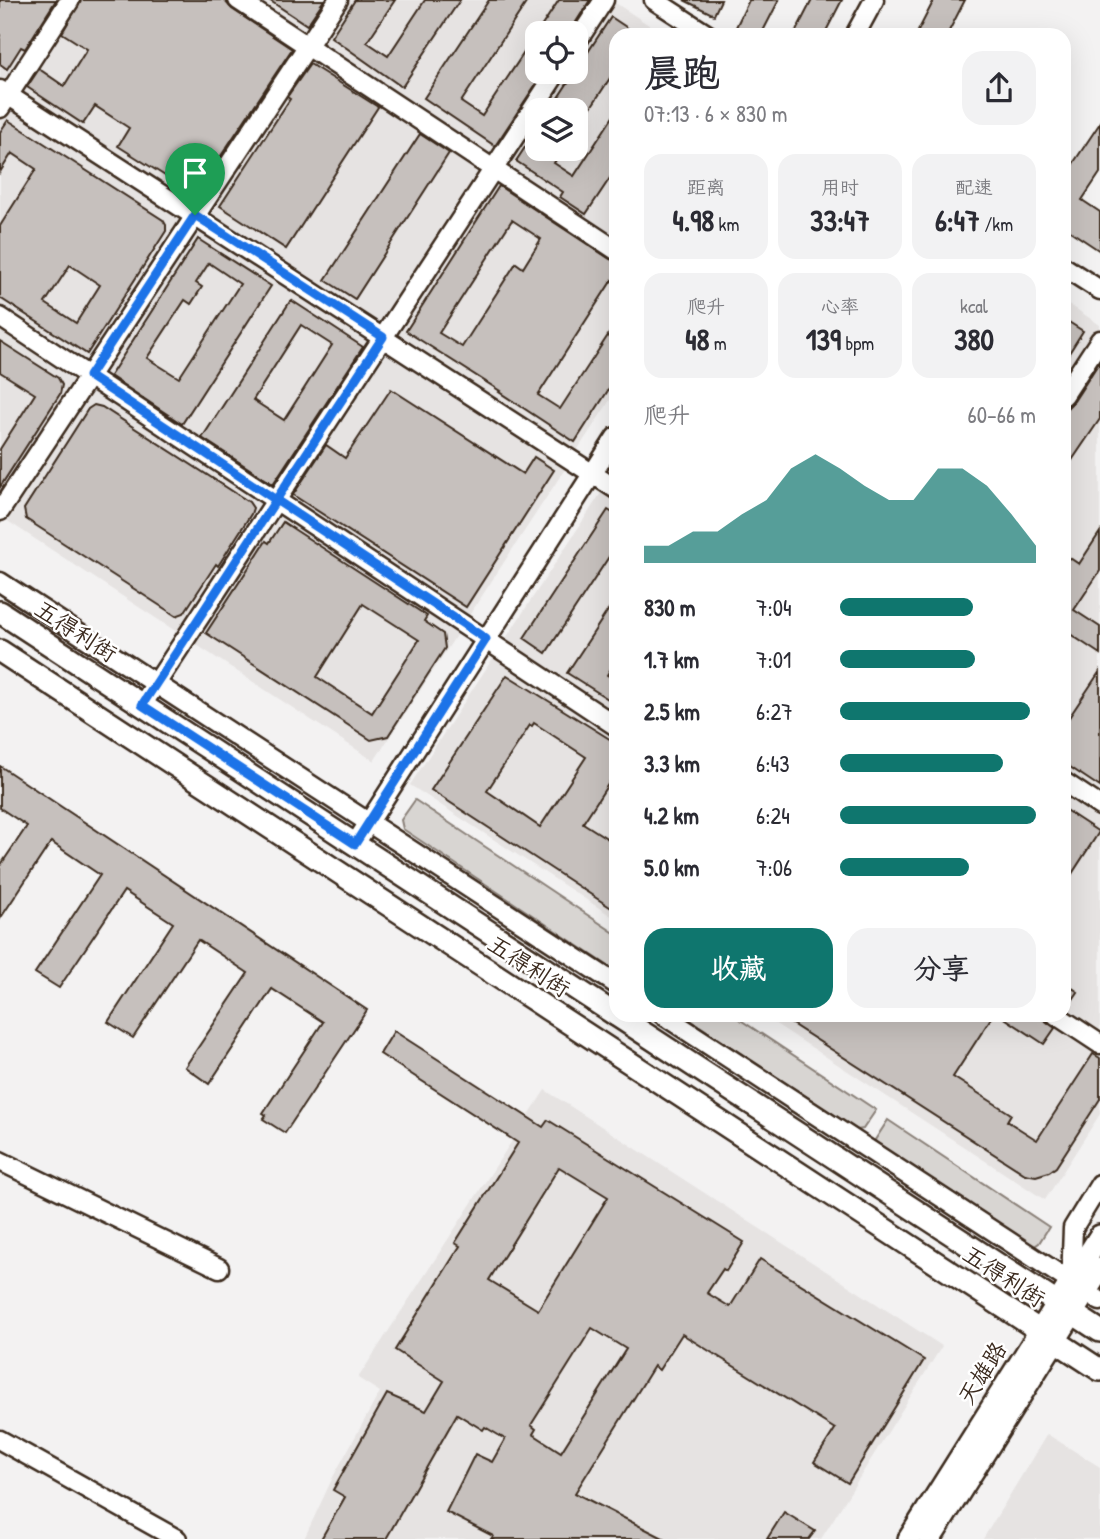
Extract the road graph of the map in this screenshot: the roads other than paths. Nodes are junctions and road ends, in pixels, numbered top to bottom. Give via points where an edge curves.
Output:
1 (70, 0) edge
2 (239, 0) edge
3 (338, 0) edge
4 (604, 0) edge
5 (654, 0) edge
6 (874, 0) edge
7 (588, 25) edge
8 (697, 28) edge
9 (859, 28) edge
10 (307, 46) junction
11 (549, 84) edge
12 (3, 98) edge
13 (493, 169) junction
14 (195, 215) junction
15 (609, 245) edge
16 (1071, 271) edge
17 (1100, 290) edge
18 (0, 317) edge
19 (383, 337) junction
20 (1100, 340) edge
21 (89, 376) junction
22 (1071, 384) edge
23 (609, 448) edge
24 (592, 474) junction
25 (609, 485) edge
26 (276, 500) junction
27 (0, 511) edge
28 (0, 582) edge
29 (0, 612) edge
30 (486, 639) junction
31 (0, 651) edge
32 (156, 684) junction
33 (142, 705) junction
34 (609, 721) edge
35 (1071, 787) edge
36 (1100, 806) edge
37 (368, 822) junction
38 (355, 844) junction
39 (609, 980) edge
40 (609, 1010) edge
41 (674, 1022) edge
42 (1067, 1022) edge
43 (650, 1024) edge
44 (1100, 1044) edge
45 (0, 1161) edge
46 (1100, 1184) edge
47 (1100, 1236) edge
48 (219, 1268) dead end
49 (1100, 1269) edge
50 (1089, 1289) edge
51 (1065, 1308) junction
52 (1100, 1331) edge
53 (1047, 1336) junction
54 (1100, 1370) edge
55 (0, 1440) edge
56 (177, 1539) edge
57 (909, 1539) edge
58 (930, 1539) edge

1 - 12 street
2 - 10 street
3 - 10 street
4 - 7 street
5 - 8 street
6 - 9 street
10 - 13 street
10 - 14 street
11 - 13 street
12 - 14 street
13 - 15 street
13 - 19 street
14 - 19 street
14 - 21 street
16 - 17 street
18 - 21 street
19 - 24 street
19 - 26 street
20 - 22 street
21 - 26 street
21 - 27 street
23 - 24 street
24 - 25 street
24 - 30 street
26 - 30 street
26 - 32 street
28 - 32 street
29 - 33 main road, 五得利街
30 - 34 street
30 - 37 street
31 - 53 main road, 五得利街
32 - 33 street
32 - 37 street
33 - 38 main road, 五得利街
35 - 36 street
37 - 38 street
37 - 39 street
38 - 40 main road, 五得利街
41 - 50 street
42 - 44 street
43 - 51 main road, 五得利街
45 - 48 street
46 - 50 street via 1073,1228
47 - 50 main road, 天雄路
49 - 50 main road, 天雄路
50 - 51 main road, 天雄路
51 - 52 main road, 五得利街
51 - 53 main road, 天雄路
53 - 54 main road, 五得利街
53 - 57 main road, 天雄路
53 - 58 main road, 天雄路
55 - 56 street

